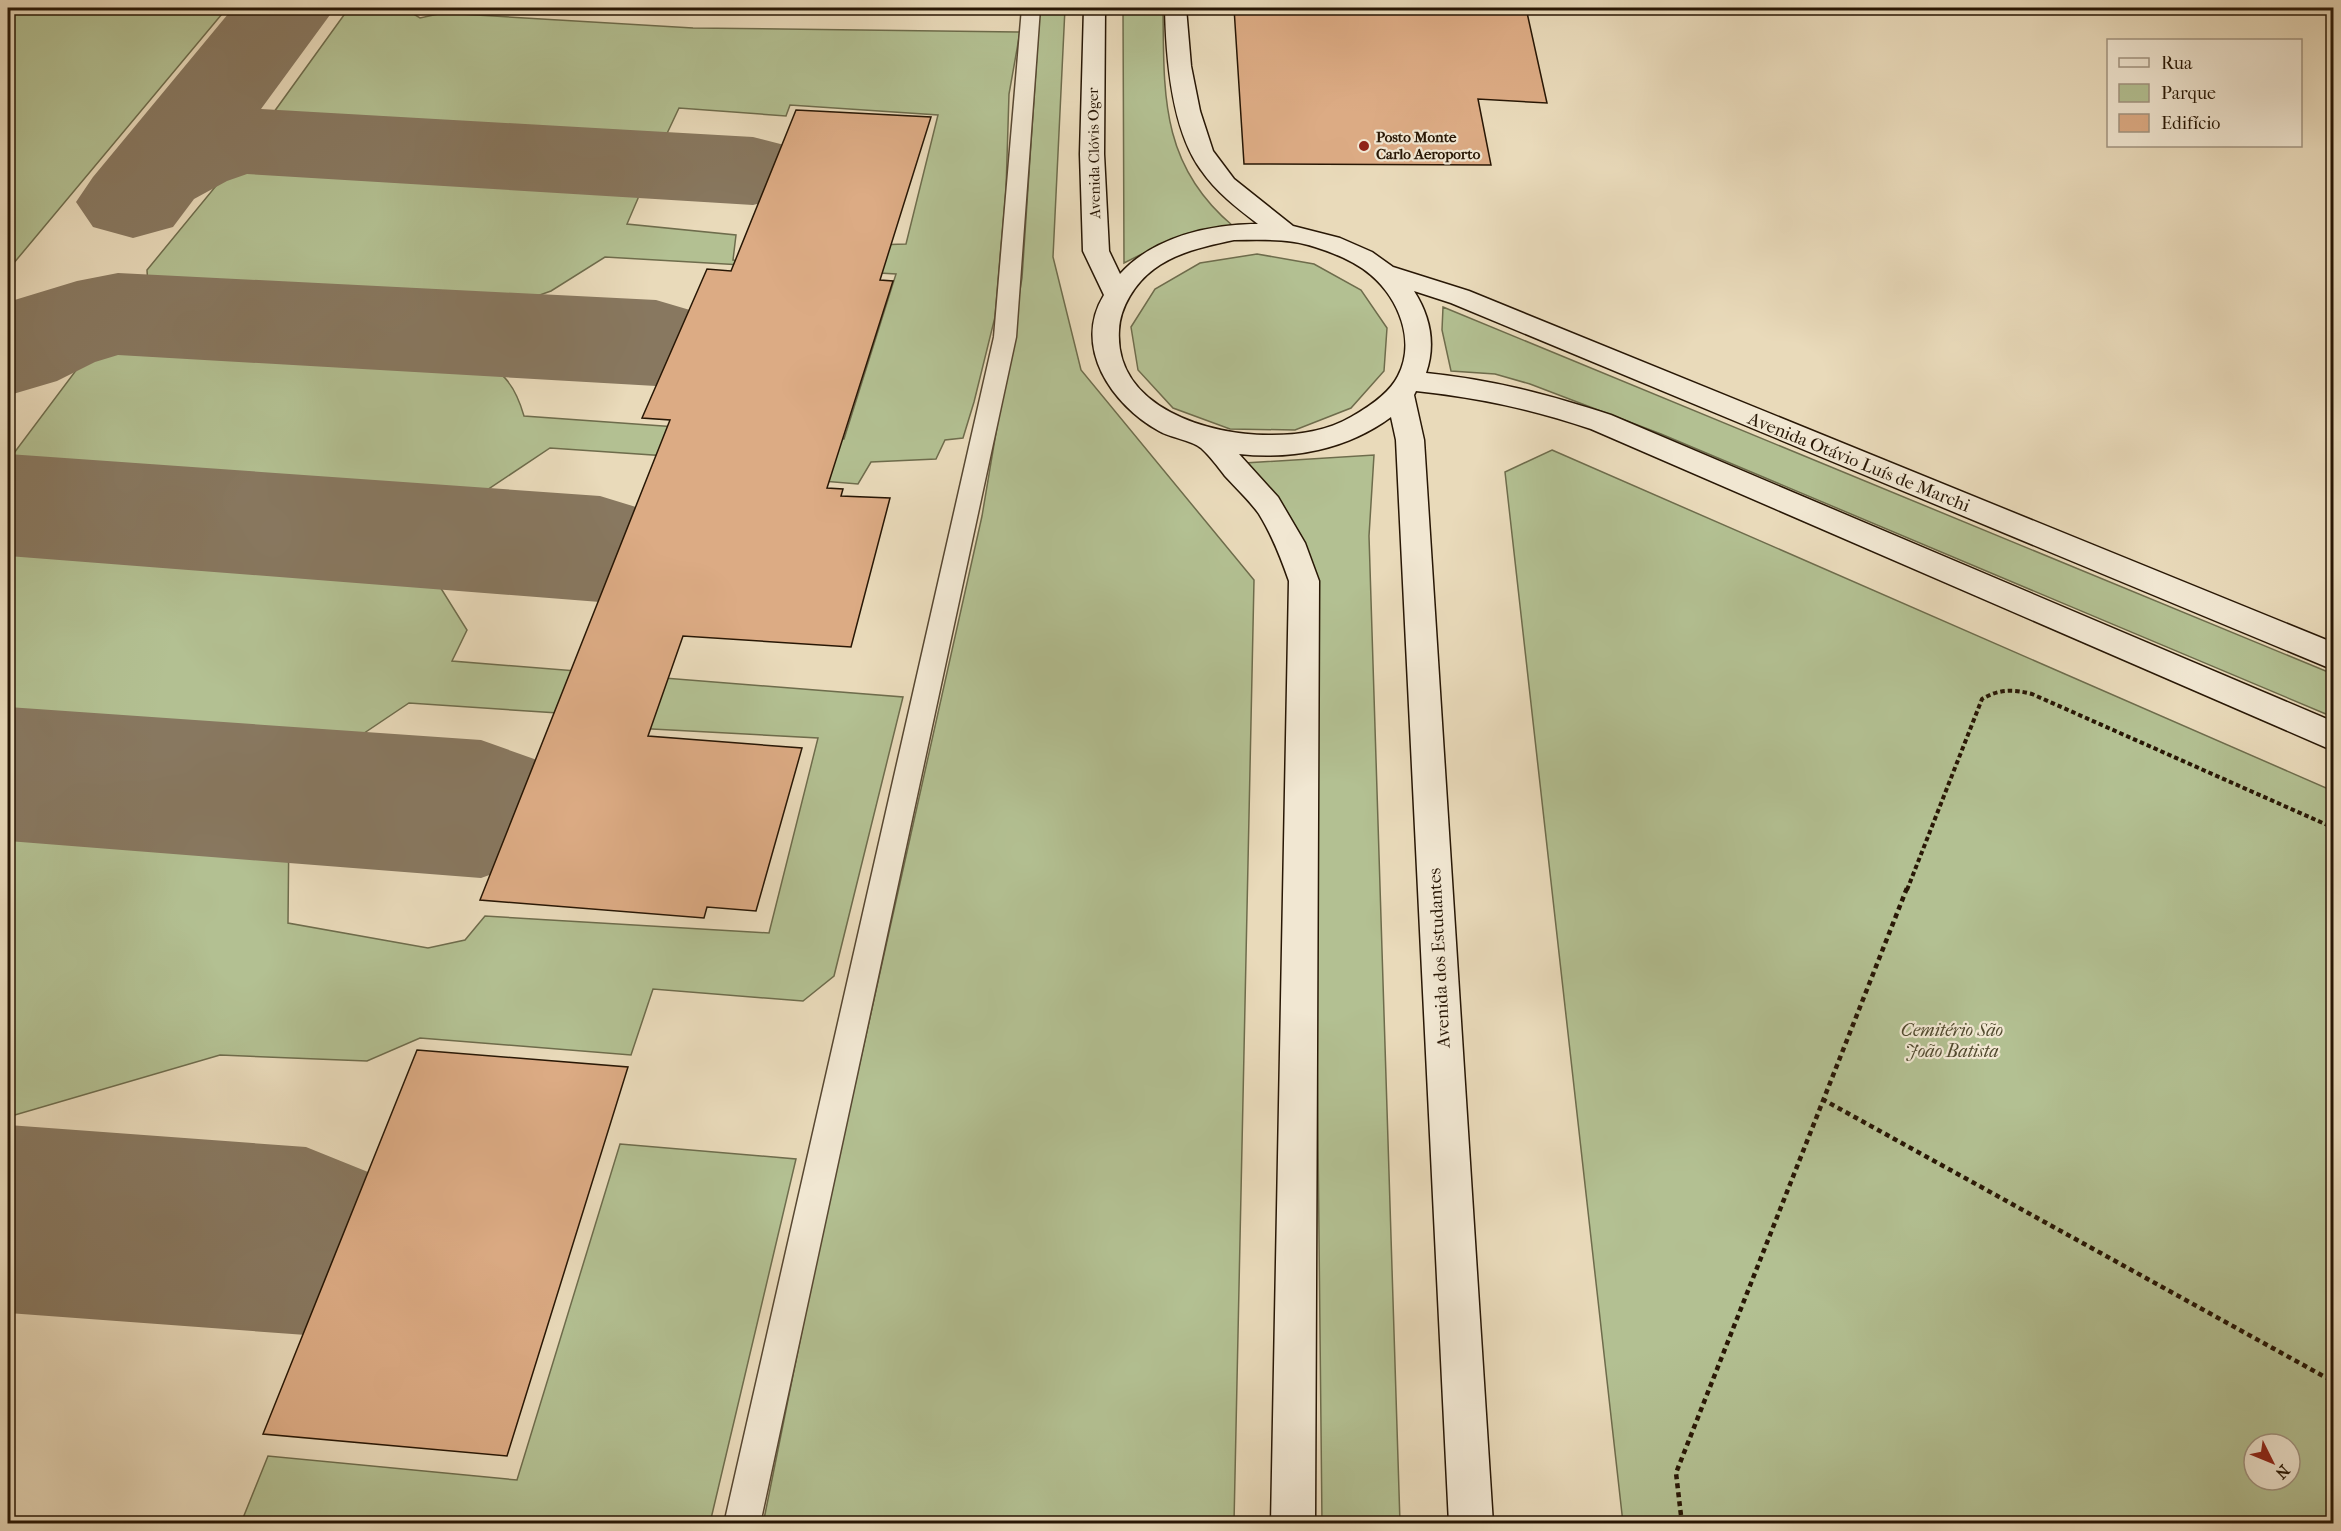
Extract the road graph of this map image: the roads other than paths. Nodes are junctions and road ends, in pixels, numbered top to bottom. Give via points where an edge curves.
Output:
1 (1031, 8) edge
2 (1094, 8) edge
3 (1176, 8) edge
4 (1285, 232) junction
5 (1383, 272) junction
6 (1116, 293) junction
7 (1405, 387) junction
8 (1210, 440) junction
9 (2334, 657) edge
10 (2334, 737) edge
11 (742, 1524) edge
12 (1293, 1524) edge
13 (1471, 1524) edge

1 - 11 lane via 1005,337
2 - 6 main road, Avenida Clóvis Oger via 1092,154 1096,251
3 - 4 main road via 1175,27 1189,117 1208,164 1236,196
4 - 5 main road via 1347,250
4 - 6 main road via 1234,232 1186,242 1145,263
5 - 7 main road via 1405,296 1418,323 1419,352
5 - 9 main road, Avenida Otávio Luís de Marchi via 1460,297
6 - 8 main road via 1105,320 1105,349 1116,378 1138,404 1170,425
7 - 8 main road via 1367,422 1319,441 1265,447
7 - 10 main road via 1475,388 1536,401 1602,422
7 - 13 main road, Avenida dos Estudantes
8 - 12 main road via 1268,505 1290,543 1304,581

